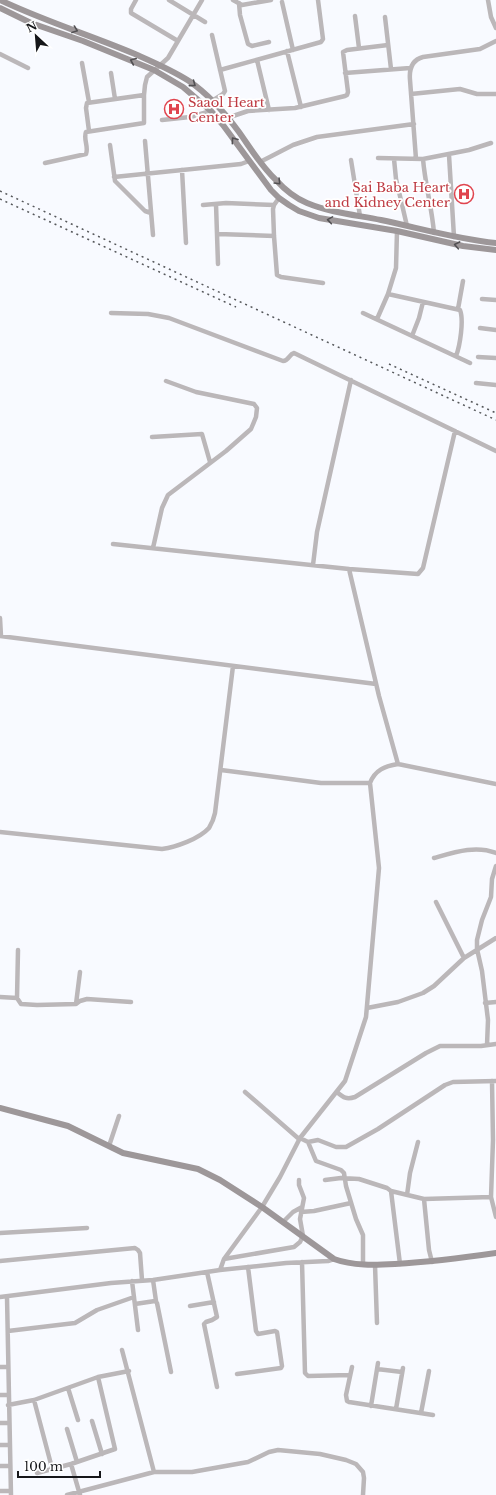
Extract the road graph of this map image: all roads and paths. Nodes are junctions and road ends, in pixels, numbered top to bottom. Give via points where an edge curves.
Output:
1 (0, 0) edge
2 (136, 0) edge
3 (169, 0) edge
4 (202, 0) edge
5 (233, 0) edge
6 (272, 0) edge
7 (318, 0) edge
8 (488, 0) edge
9 (282, 2) dead end
10 (239, 3) junction
11 (0, 8) edge
12 (193, 15) junction
13 (355, 16) dead end
14 (384, 17) dead end
15 (206, 22) dead end
16 (496, 28) edge
17 (212, 35) dead end
18 (178, 41) junction
19 (496, 41) edge
20 (269, 42) dead end
21 (388, 45) junction
22 (359, 48) junction
23 (293, 50) junction
24 (287, 52) junction
25 (0, 54) edge
26 (257, 60) junction
27 (82, 63) dead end
28 (160, 66) junction
29 (28, 68) dead end
30 (410, 68) junction
31 (391, 69) junction
32 (154, 70) junction
33 (220, 70) junction
34 (111, 73) dead end
35 (345, 73) junction
36 (411, 94) junction
37 (496, 94) edge
38 (144, 95) junction
39 (115, 99) junction
40 (212, 101) junction
41 (89, 102) junction
42 (301, 107) junction
43 (270, 110) junction
44 (211, 111) junction
45 (227, 118) junction
46 (162, 120) dead end
47 (414, 124) junction
48 (88, 131) junction
49 (145, 140) dead end
50 (491, 143) dead end
51 (110, 145) dead end
52 (449, 155) junction
53 (378, 158) dead end
54 (416, 158) junction
55 (394, 159) junction
56 (423, 159) junction
57 (351, 160) dead end
58 (249, 161) junction
59 (260, 162) junction
60 (45, 163) dead end
61 (182, 170) junction
62 (149, 173) junction
63 (114, 177) junction
64 (279, 198) junction
65 (216, 204) junction
66 (203, 205) dead end
67 (274, 205) junction
68 (151, 213) junction
69 (360, 216) junction
70 (407, 226) junction
71 (397, 231) junction
72 (434, 233) junction
73 (218, 234) junction
74 (152, 235) dead end
75 (274, 236) junction
76 (454, 238) junction
77 (186, 243) dead end
78 (496, 243) edge
79 (496, 250) edge
80 (218, 264) dead end
81 (462, 281) dead end
82 (323, 283) dead end
83 (388, 294) junction
84 (482, 299) dead end
85 (496, 300) edge
86 (423, 302) junction
87 (458, 309) junction
88 (111, 313) dead end
89 (363, 313) dead end
90 (377, 319) junction
91 (480, 328) dead end
92 (496, 330) edge
93 (412, 336) junction
94 (456, 356) junction
95 (478, 356) dead end
96 (496, 358) edge
97 (470, 363) dead end
98 (351, 380) junction
99 (166, 381) dead end
100 (476, 383) dead end
101 (496, 385) edge
102 (455, 431) junction
103 (152, 437) dead end
104 (496, 451) edge
105 (210, 462) junction
106 (113, 544) dead end
107 (153, 548) junction
108 (313, 565) junction
109 (349, 569) junction
110 (0, 618) edge
111 (0, 636) edge
112 (233, 666) junction
113 (376, 684) junction
114 (398, 764) junction
115 (221, 770) junction
116 (370, 783) junction
117 (496, 784) edge
118 (0, 832) edge
119 (496, 853) edge
120 (434, 858) dead end
121 (496, 866) edge
122 (436, 902) dead end
123 (496, 938) edge
124 (477, 949) junction
125 (18, 950) dead end
126 (464, 958) junction
127 (80, 972) dead end
128 (0, 997) edge
129 (17, 998) junction
130 (131, 1002) dead end
131 (496, 1002) edge
132 (485, 1003) junction
133 (76, 1004) junction
134 (367, 1008) junction
135 (496, 1044) edge
136 (487, 1045) junction
137 (494, 1081) edge
138 (245, 1092) dead end
139 (336, 1093) junction
140 (0, 1108) edge
141 (119, 1116) dead end
142 (300, 1137) junction
143 (494, 1140) edge
144 (308, 1142) junction
145 (418, 1142) dead end
146 (109, 1146) junction
147 (344, 1179) junction
148 (299, 1180) dead end
149 (325, 1180) dead end
150 (391, 1191) junction
151 (406, 1195) junction
152 (491, 1197) junction
153 (424, 1199) junction
154 (351, 1203) junction
155 (262, 1207) junction
156 (302, 1209) junction
157 (496, 1217) edge
158 (283, 1222) junction
159 (87, 1228) dead end
160 (0, 1233) edge
161 (303, 1236) junction
162 (496, 1253) edge
163 (224, 1259) junction
164 (334, 1259) junction
165 (0, 1261) edge
166 (302, 1262) junction
167 (432, 1262) junction
168 (363, 1264) junction
169 (400, 1264) junction
170 (375, 1265) junction
171 (248, 1267) junction
172 (220, 1270) junction
173 (208, 1272) junction
174 (142, 1280) junction
175 (153, 1280) junction
176 (132, 1281) junction
177 (0, 1297) edge
178 (7, 1297) junction
179 (134, 1297) junction
180 (156, 1301) junction
181 (214, 1302) junction
182 (135, 1304) junction
183 (190, 1306) dead end
184 (377, 1323) dead end
185 (138, 1330) dead end
186 (8, 1331) junction
187 (122, 1350) dead end
188 (378, 1363) dead end
189 (8, 1366) junction
190 (0, 1367) edge
191 (352, 1367) dead end
192 (377, 1369) junction
193 (129, 1371) junction
194 (429, 1371) dead end
195 (171, 1372) dead end
196 (237, 1374) dead end
197 (350, 1375) junction
198 (98, 1377) junction
199 (217, 1387) dead end
200 (68, 1388) junction
201 (0, 1395) edge
202 (8, 1395) junction
203 (34, 1400) junction
204 (8, 1405) junction
205 (371, 1406) junction
206 (396, 1409) junction
207 (421, 1413) junction
208 (433, 1415) dead end
209 (78, 1420) dead end
210 (92, 1421) dead end
211 (0, 1423) edge
212 (9, 1423) junction
213 (67, 1429) dead end
214 (0, 1445) edge
215 (9, 1445) junction
216 (102, 1454) junction
217 (77, 1462) junction
218 (72, 1464) junction
219 (0, 1466) edge
220 (10, 1466) junction
221 (52, 1468) junction
222 (154, 1472) junction
223 (37, 1473) dead end
224 (0, 1491) edge
225 (11, 1493) edge
226 (79, 1493) edge
227 (67, 1495) edge
228 (363, 1495) edge

1 -> 28 main road
2 - 18 street via 131,12
3 - 12 street
4 - 12 street
5 - 10 street
6 - 10 street via 248,5
7 - 23 street via 323,41
8 - 16 street
9 - 23 street
10 - 20 street via 248,44 252,46
32 -> 11 main road via 76,38 31,23
12 - 15 street
12 - 18 street
13 - 22 street
14 - 21 street
17 - 33 street
18 - 28 street
19 - 30 street via 480,49 423,57 416,60
21 - 22 street
21 - 31 street
22 - 35 street via 343,52
23 - 24 street
24 - 26 street
24 - 42 street
25 - 29 street
26 - 33 street
26 - 43 street
27 - 41 street
28 - 32 street
28 -> 40 main road via 188,81
30 - 31 street
30 - 36 street
31 - 35 street
32 - 38 street via 146,81
32 - 44 main road via 183,87
33 - 40 street via 225,91
34 - 39 street
35 - 42 street via 347,95
36 - 37 street via 460,89 477,94
36 - 47 street
38 - 39 street
38 - 48 street via 144,123
39 - 41 street
40 - 45 main road
41 - 48 street via 86,105
42 - 43 street
43 - 45 street via 248,111
44 - 46 street via 190,117
58 -> 44 main road
45 - 59 main road
47 - 54 street
47 - 59 street via 317,136
48 - 60 street via 85,133 86,154
49 - 62 street
50 - 52 street
51 - 63 street
52 - 56 street
52 - 76 street
53 - 55 street
54 - 55 street
54 - 56 street
55 - 70 street
56 - 72 street
57 - 69 street
58 - 61 street
58 - 64 main road
59 -> 69 main road via 275,180 298,198 320,208
61 - 62 street
61 - 77 street
62 - 63 street
62 - 68 street
63 - 68 street via 117,184 145,211
64 - 67 street
71 -> 64 main road via 319,218 299,211
65 - 66 street
65 - 67 street
65 - 73 street
67 - 75 street
68 - 74 street
69 - 70 main road
70 - 72 main road
79 -> 71 main road via 463,246
71 - 83 street via 396,268
72 - 76 main road
73 - 75 street
73 - 80 street
75 - 82 street via 276,273 279,276
76 - 78 main road
81 - 87 street
83 - 86 street
83 - 90 street
84 - 85 street
86 - 87 street
86 - 93 street
87 - 94 street via 462,316
88 - 98 street via 148,314 170,318 283,361 294,353
89 - 90 street
90 - 93 street
91 - 92 street
93 - 94 street
94 - 97 street
95 - 96 street
98 - 102 street
98 - 108 street via 317,532
99 - 105 street via 196,392 256,405 256,417 251,430
100 - 101 street
102 - 104 street
102 - 109 street via 421,572 414,575
103 - 105 street via 202,434
105 - 107 street via 168,495 162,508
106 - 107 street
107 - 108 street
108 - 109 street
109 - 113 street
110 - 111 street
111 - 112 street
112 - 113 street
112 - 115 street
113 - 114 street
114 - 116 street via 383,767
114 - 117 street
115 - 116 street via 321,783
115 - 118 street via 213,822 200,835 172,847 162,849
116 - 134 street via 379,868
119 - 120 street via 469,850
121 - 124 street via 492,878 491,897 479,932
122 - 126 street
123 - 124 street
124 - 126 street
124 - 132 street
125 - 129 street
126 - 134 street via 434,986 423,992 398,1002
127 - 133 street
128 - 129 street
129 - 133 street via 22,1004 37,1006
130 - 133 street via 86,999
131 - 132 street
132 - 136 street via 488,1020
134 - 139 street via 347,1077
135 - 136 street
136 - 139 street via 440,1046 354,1097 347,1099
137 - 143 street
137 - 144 street via 453,1082 445,1085 346,1147 318,1140
138 - 142 street
139 - 142 street
140 - 146 main road via 68,1126
141 - 146 street
142 - 144 street
142 - 155 street
143 - 152 street
144 - 147 street via 316,1161 341,1170
145 - 151 street
146 - 155 main road via 123,1153 198,1169
147 - 149 street
147 - 150 street via 359,1179
147 - 154 street
148 - 156 street via 304,1198
150 - 151 street
150 - 169 street
151 - 153 street
152 - 153 street
152 - 157 street
153 - 167 street
154 - 156 street via 314,1211
154 - 168 street via 363,1235
155 - 158 main road
155 - 163 street
156 - 158 street via 293,1212
156 - 161 street via 300,1219
158 - 161 main road
159 - 160 street
161 - 163 street via 294,1247
161 - 164 main road
162 - 167 main road
163 - 172 street
164 - 166 street
164 - 168 main road
165 - 174 street via 135,1248 140,1253
166 - 171 street
166 - 197 street via 305,1373 308,1376
167 - 169 main road
168 - 170 main road
169 - 170 main road
170 - 184 street
171 - 172 street
171 - 196 street via 256,1331 258,1334 277,1332 282,1367
172 - 173 street
173 - 175 street
173 - 181 street
174 - 175 street
174 - 176 street
175 - 180 street
176 - 178 street via 30,1292
176 - 179 street
177 - 178 street
178 - 186 street
179 - 182 street
179 - 186 street via 97,1310 75,1323
180 - 182 street
180 - 195 street
181 - 183 street
181 - 199 street via 217,1317 204,1324
182 - 185 street
186 - 189 street
187 - 193 street
188 - 192 street
189 - 190 street
189 - 202 street
191 - 197 street
192 - 205 street
192 - 206 street via 402,1370
193 - 198 street
193 - 222 street
194 - 207 street
197 - 205 street via 347,1401
198 - 200 street
198 - 216 street via 115,1447
200 - 203 street
200 - 209 street
201 - 202 street
202 - 204 street
203 - 204 street
203 - 221 street
204 - 212 street
205 - 206 street
206 - 207 street
207 - 208 street
210 - 216 street
211 - 212 street
212 - 215 street
213 - 217 street
214 - 215 street
215 - 220 street
216 - 217 street
217 - 218 street
218 - 221 street
218 - 226 street
219 - 220 street
220 - 225 street
221 - 223 street
222 - 226 street
222 - 228 street via 199,1471 248,1462 278,1450 320,1454 346,1460 360,1467 364,1478
224 - 225 street
226 - 227 street

